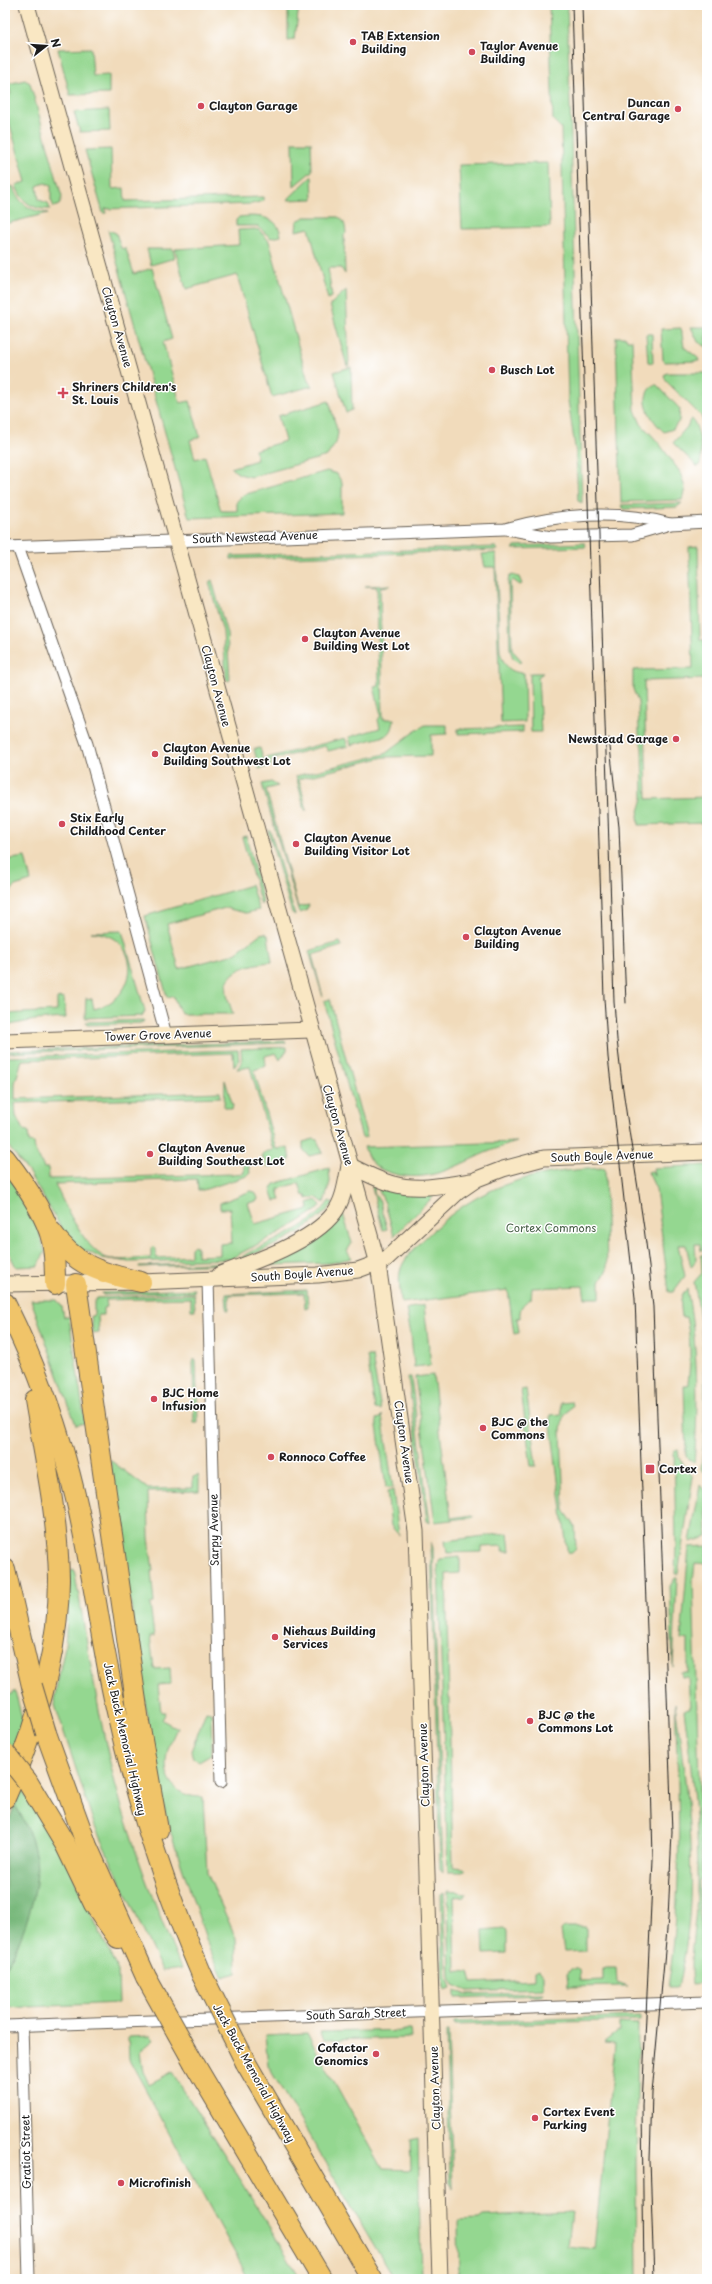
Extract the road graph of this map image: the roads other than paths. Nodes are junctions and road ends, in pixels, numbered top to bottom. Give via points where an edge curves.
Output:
1 (27, 5) edge
2 (707, 522) edge
3 (670, 524) junction
4 (504, 529) junction
5 (176, 540) junction
6 (5, 547) edge
7 (18, 547) junction
8 (312, 1030) junction
9 (166, 1035) junction
10 (5, 1041) edge
11 (707, 1152) edge
12 (5, 1158) edge
13 (350, 1165) junction
14 (477, 1179) junction
15 (44, 1221) junction
16 (378, 1264) junction
17 (208, 1279) junction
18 (141, 1282) junction
19 (5, 1284) edge
20 (55, 1284) junction
21 (76, 1284) junction
22 (5, 1303) edge
23 (28, 1354) junction
24 (5, 1569) edge
25 (5, 1753) edge
26 (221, 1782) dead end
27 (5, 1798) edge
28 (170, 1897) junction
29 (136, 1956) junction
30 (707, 2002) edge
31 (433, 2011) junction
32 (22, 2025) junction
33 (5, 2026) edge
34 (29, 2279) edge
35 (322, 2279) edge
36 (372, 2279) edge
37 (440, 2279) edge

1 - 5 street, Clayton Avenue
2 - 3 street, South Newstead Avenue
3 - 4 street, South Newstead Avenue via 632,535 551,537
3 - 4 street, South Newstead Avenue via 632,515 588,516 552,518
4 - 5 street, South Newstead Avenue
5 - 7 street, South Newstead Avenue
5 - 8 street, Clayton Avenue
6 - 7 street, South Newstead Avenue
7 - 9 street via 87,744
8 - 9 street, Tower Grove Avenue
8 - 13 street, Clayton Avenue
9 - 10 street, Tower Grove Avenue
11 - 14 street, South Boyle Avenue via 544,1158 521,1163
12 - 15 highway
13 - 14 street via 393,1184 409,1187 448,1185
13 - 16 street, Clayton Avenue
13 - 17 street via 341,1201 327,1220 280,1250
14 - 16 street, South Boyle Avenue via 443,1205 394,1253
15 - 18 highway via 62,1247 80,1262 101,1272
15 - 20 highway via 52,1239
16 - 17 street, South Boyle Avenue via 332,1274
16 - 31 street, Clayton Avenue via 416,1531
17 - 18 street, South Boyle Avenue
17 - 26 street, Sarpy Avenue
18 - 21 street, South Boyle Avenue
19 - 20 street, South Boyle Avenue
20 - 21 street, South Boyle Avenue
21 - 28 highway via 139,1722
22 - 23 highway, Jack Buck Memorial Highway
23 - 27 highway via 53,1501 59,1580 54,1636 45,1683
23 - 28 highway, Jack Buck Memorial Highway via 64,1451 126,1751 138,1801
24 - 29 highway, bridge via 32,1686 46,1733 84,1839
25 - 29 highway, bridge via 27,1781 65,1844 103,1919
28 - 36 highway, Jack Buck Memorial Highway, bridge via 202,1975 246,2063
29 - 35 highway, bridge via 194,2063
30 - 31 street, South Sarah Street
31 - 32 street, South Sarah Street
31 - 37 street, Clayton Avenue
32 - 33 street, South Sarah Street
32 - 34 street, Gratiot Street

